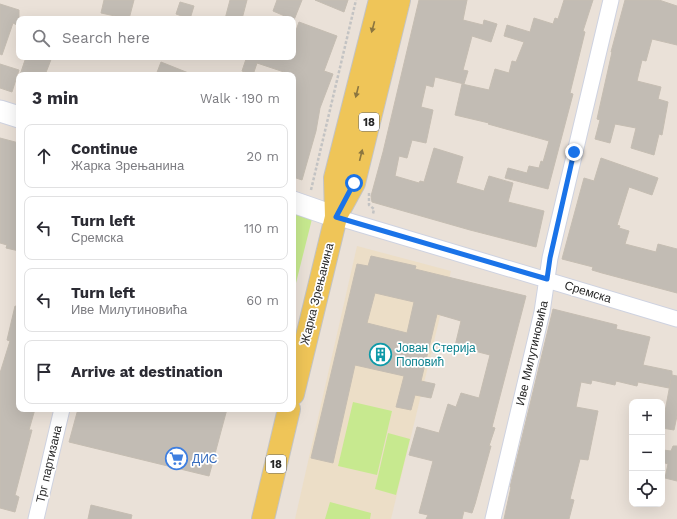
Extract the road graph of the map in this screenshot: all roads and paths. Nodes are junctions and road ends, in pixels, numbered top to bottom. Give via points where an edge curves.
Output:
1 (356, 0) edge
2 (380, 0) edge
3 (399, 0) edge
4 (611, 0) edge
5 (0, 111) edge
6 (16, 116) edge
7 (300, 205) edge
8 (336, 217) junction
9 (547, 279) junction
10 (677, 319) edge
11 (296, 382) edge
12 (61, 412) edge
13 (288, 412) edge
14 (36, 519) edge
15 (263, 519) edge
16 (493, 519) edge

1 - 7 path
2 -> 8 main road, Жарка Зрењанина / 18 via 336,178
8 -> 3 main road, Жарка Зрењанина / 18 via 354,183
4 - 9 street, Иве Милутиновића via 574,152
5 - 6 street
7 - 8 street, Сремска
8 - 9 street, Сремска
8 - 11 main road, Жарка Зрењанина / 18
9 - 10 street, Сремска
9 - 16 street, Иве Милутиновића via 542,312
12 - 14 street, Трг партизана
13 - 15 main road, 18

